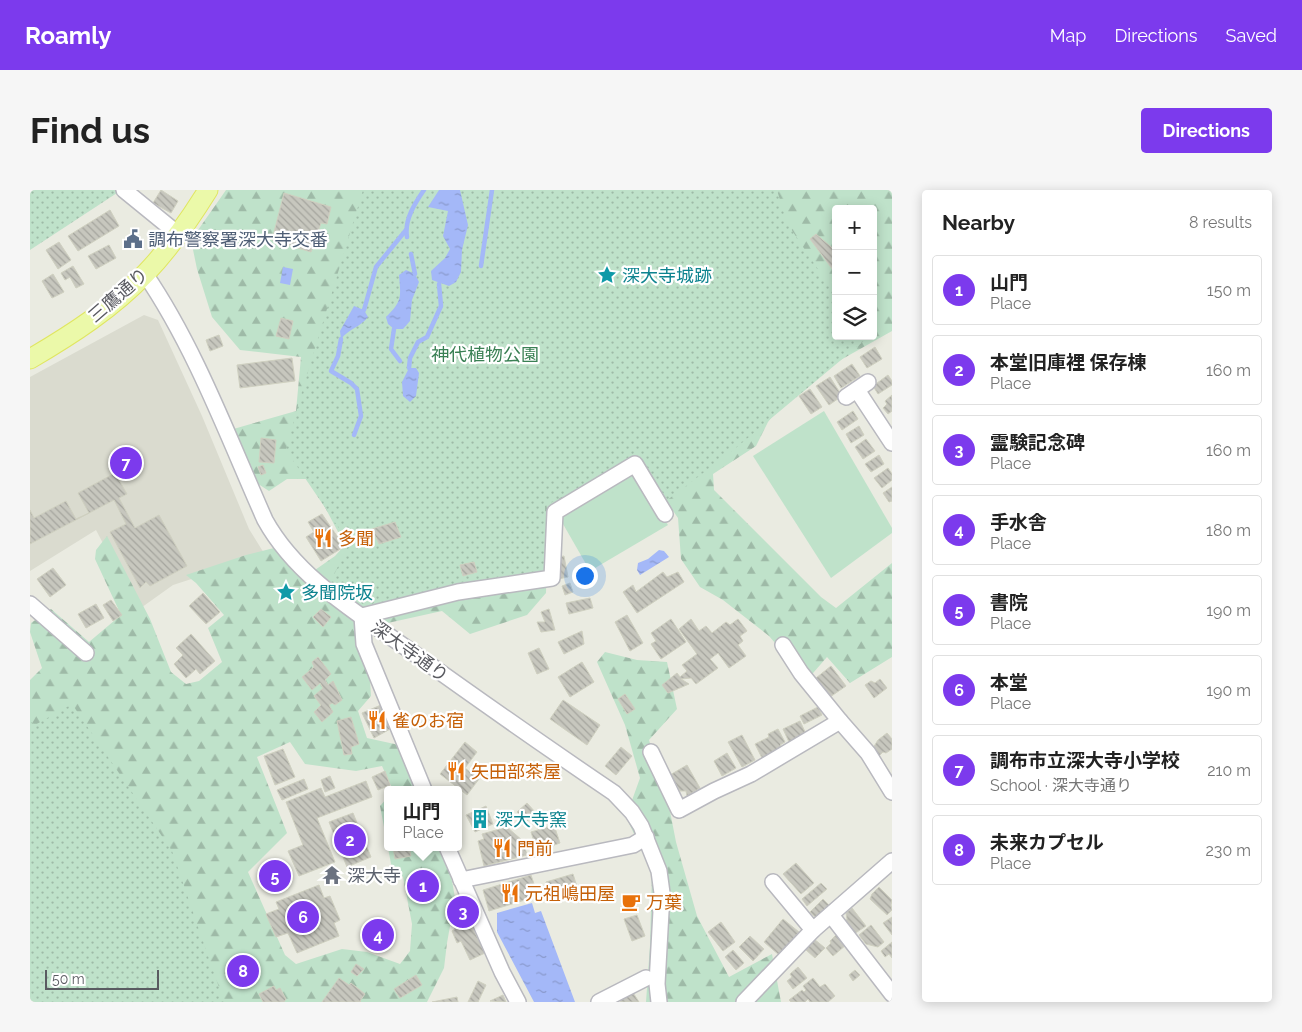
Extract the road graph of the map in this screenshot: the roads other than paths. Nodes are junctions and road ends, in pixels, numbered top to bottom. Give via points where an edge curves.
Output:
1 (124, 190) edge
2 (208, 190) edge
3 (178, 234) junction
4 (145, 274) junction
5 (30, 359) edge
6 (857, 390) dead end
7 (892, 443) edge
8 (665, 514) dead end
9 (30, 604) edge
10 (362, 616) junction
11 (783, 645) dead end
12 (86, 653) dead end
13 (840, 721) junction
14 (651, 752) dead end
15 (422, 786) edge
16 (892, 792) edge
17 (646, 837) junction
18 (450, 851) edge
19 (892, 861) edge
20 (461, 880) junction
21 (773, 882) dead end
22 (831, 915) junction
23 (813, 930) junction
24 (646, 978) dead end
25 (892, 994) edge
26 (518, 1002) edge
27 (599, 1002) edge
28 (659, 1002) edge
29 (744, 1002) edge

1 - 3 street
2 - 3 main road, 三鷹通り
3 - 4 main road, 三鷹通り
4 - 5 main road, 三鷹通り via 91,320
4 - 10 street, 深大寺通り via 186,343 275,538 303,570
6 - 7 street
8 - 10 street via 635,464 555,512 552,578 458,592
9 - 12 street
10 - 15 street via 364,644
10 - 17 street, 深大寺通り via 614,793 632,812
11 - 13 street
13 - 14 street via 751,774 679,810
13 - 16 street via 868,753
17 - 20 street via 632,845
17 - 28 street, 深大寺通り via 659,871 662,893
18 - 20 street
19 - 22 street
20 - 26 street
21 - 23 street
22 - 23 street
22 - 25 street
23 - 29 street
24 - 27 street

